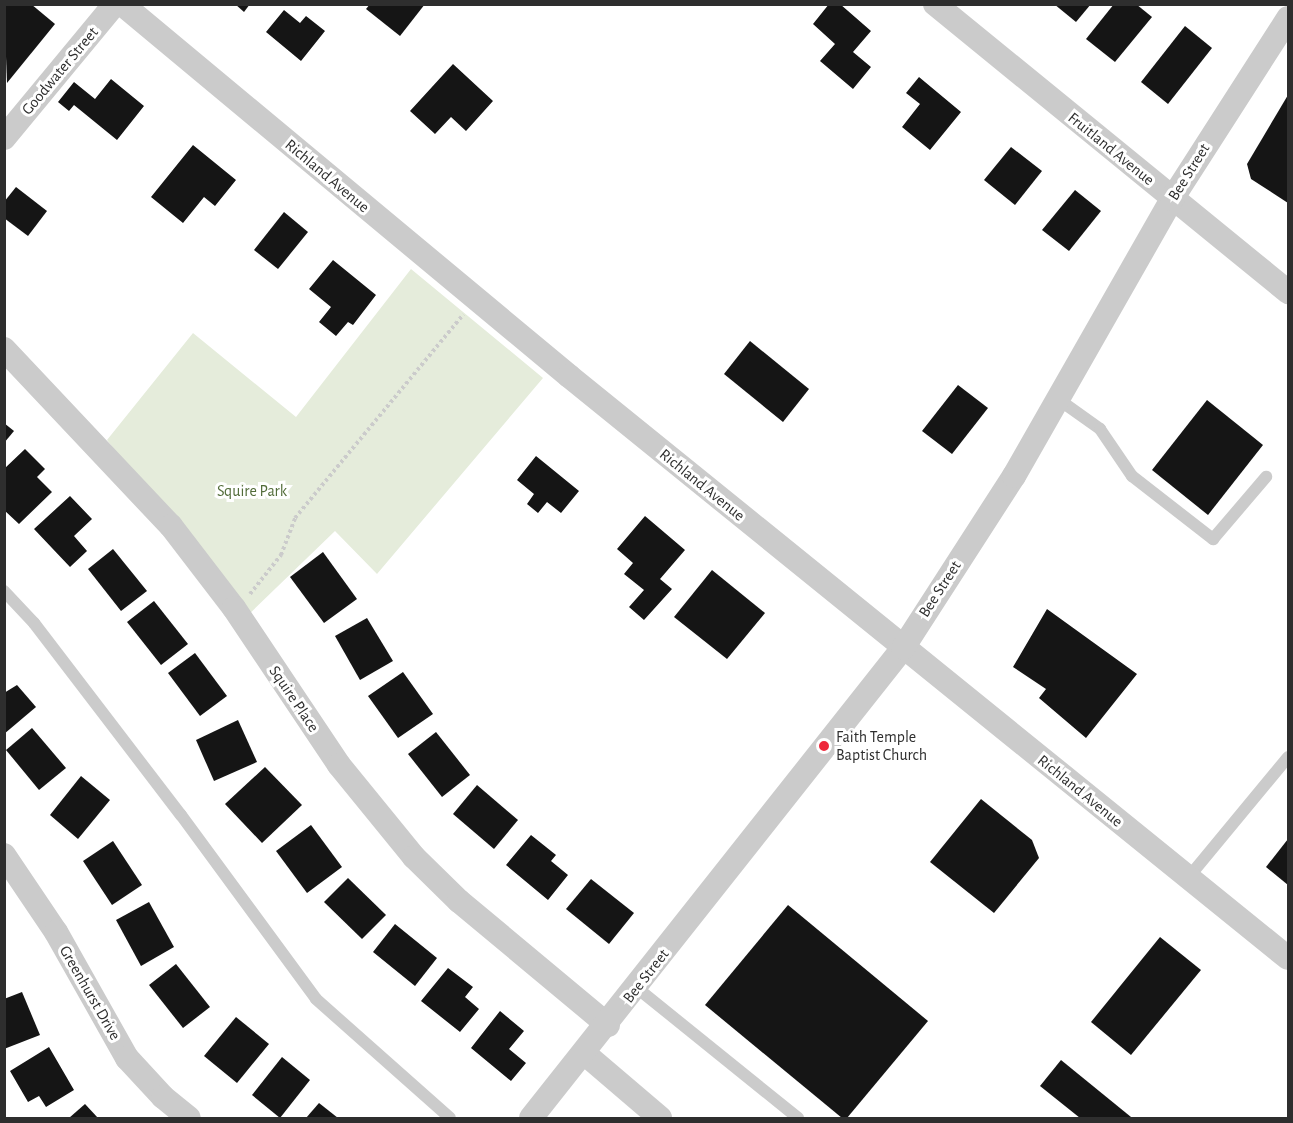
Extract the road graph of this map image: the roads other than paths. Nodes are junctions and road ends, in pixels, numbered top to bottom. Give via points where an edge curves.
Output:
1 (115, 4) edge
2 (122, 4) edge
3 (935, 4) edge
4 (1288, 18) edge
5 (6, 132) edge
6 (1172, 199) junction
7 (1288, 292) edge
8 (4, 349) edge
9 (1058, 399) junction
10 (1266, 477) dead end
11 (4, 591) edge
12 (903, 648) junction
13 (1288, 757) edge
14 (4, 855) edge
15 (1188, 878) junction
16 (1288, 958) edge
17 (638, 988) junction
18 (608, 1025) junction
19 (584, 1053) junction
20 (656, 1117) edge
21 (189, 1119) edge
22 (450, 1119) edge
23 (531, 1119) edge
24 (798, 1119) edge

1 - 5 street, Goodwater Street
2 - 12 street, Richland Avenue
3 - 6 street, Fruitland Avenue
4 - 6 street, Bee Street
6 - 7 street, Fruitland Avenue
6 - 9 street, Bee Street
8 - 18 street, Squire Place via 129,478 234,608 339,765 414,857 459,901
9 - 10 lane via 1100,429 1132,476 1213,539
9 - 12 street, Bee Street via 1014,476
11 - 22 lane via 34,623 182,814 316,999
12 - 15 street, Richland Avenue
12 - 17 street, Bee Street
13 - 15 lane
14 - 21 street, Greenhurst Drive via 56,932 127,1058
15 - 16 street, Richland Avenue
17 - 18 street, Bee Street
17 - 24 lane
18 - 19 street, Bee Street
19 - 20 street
19 - 23 street, Bee Street

